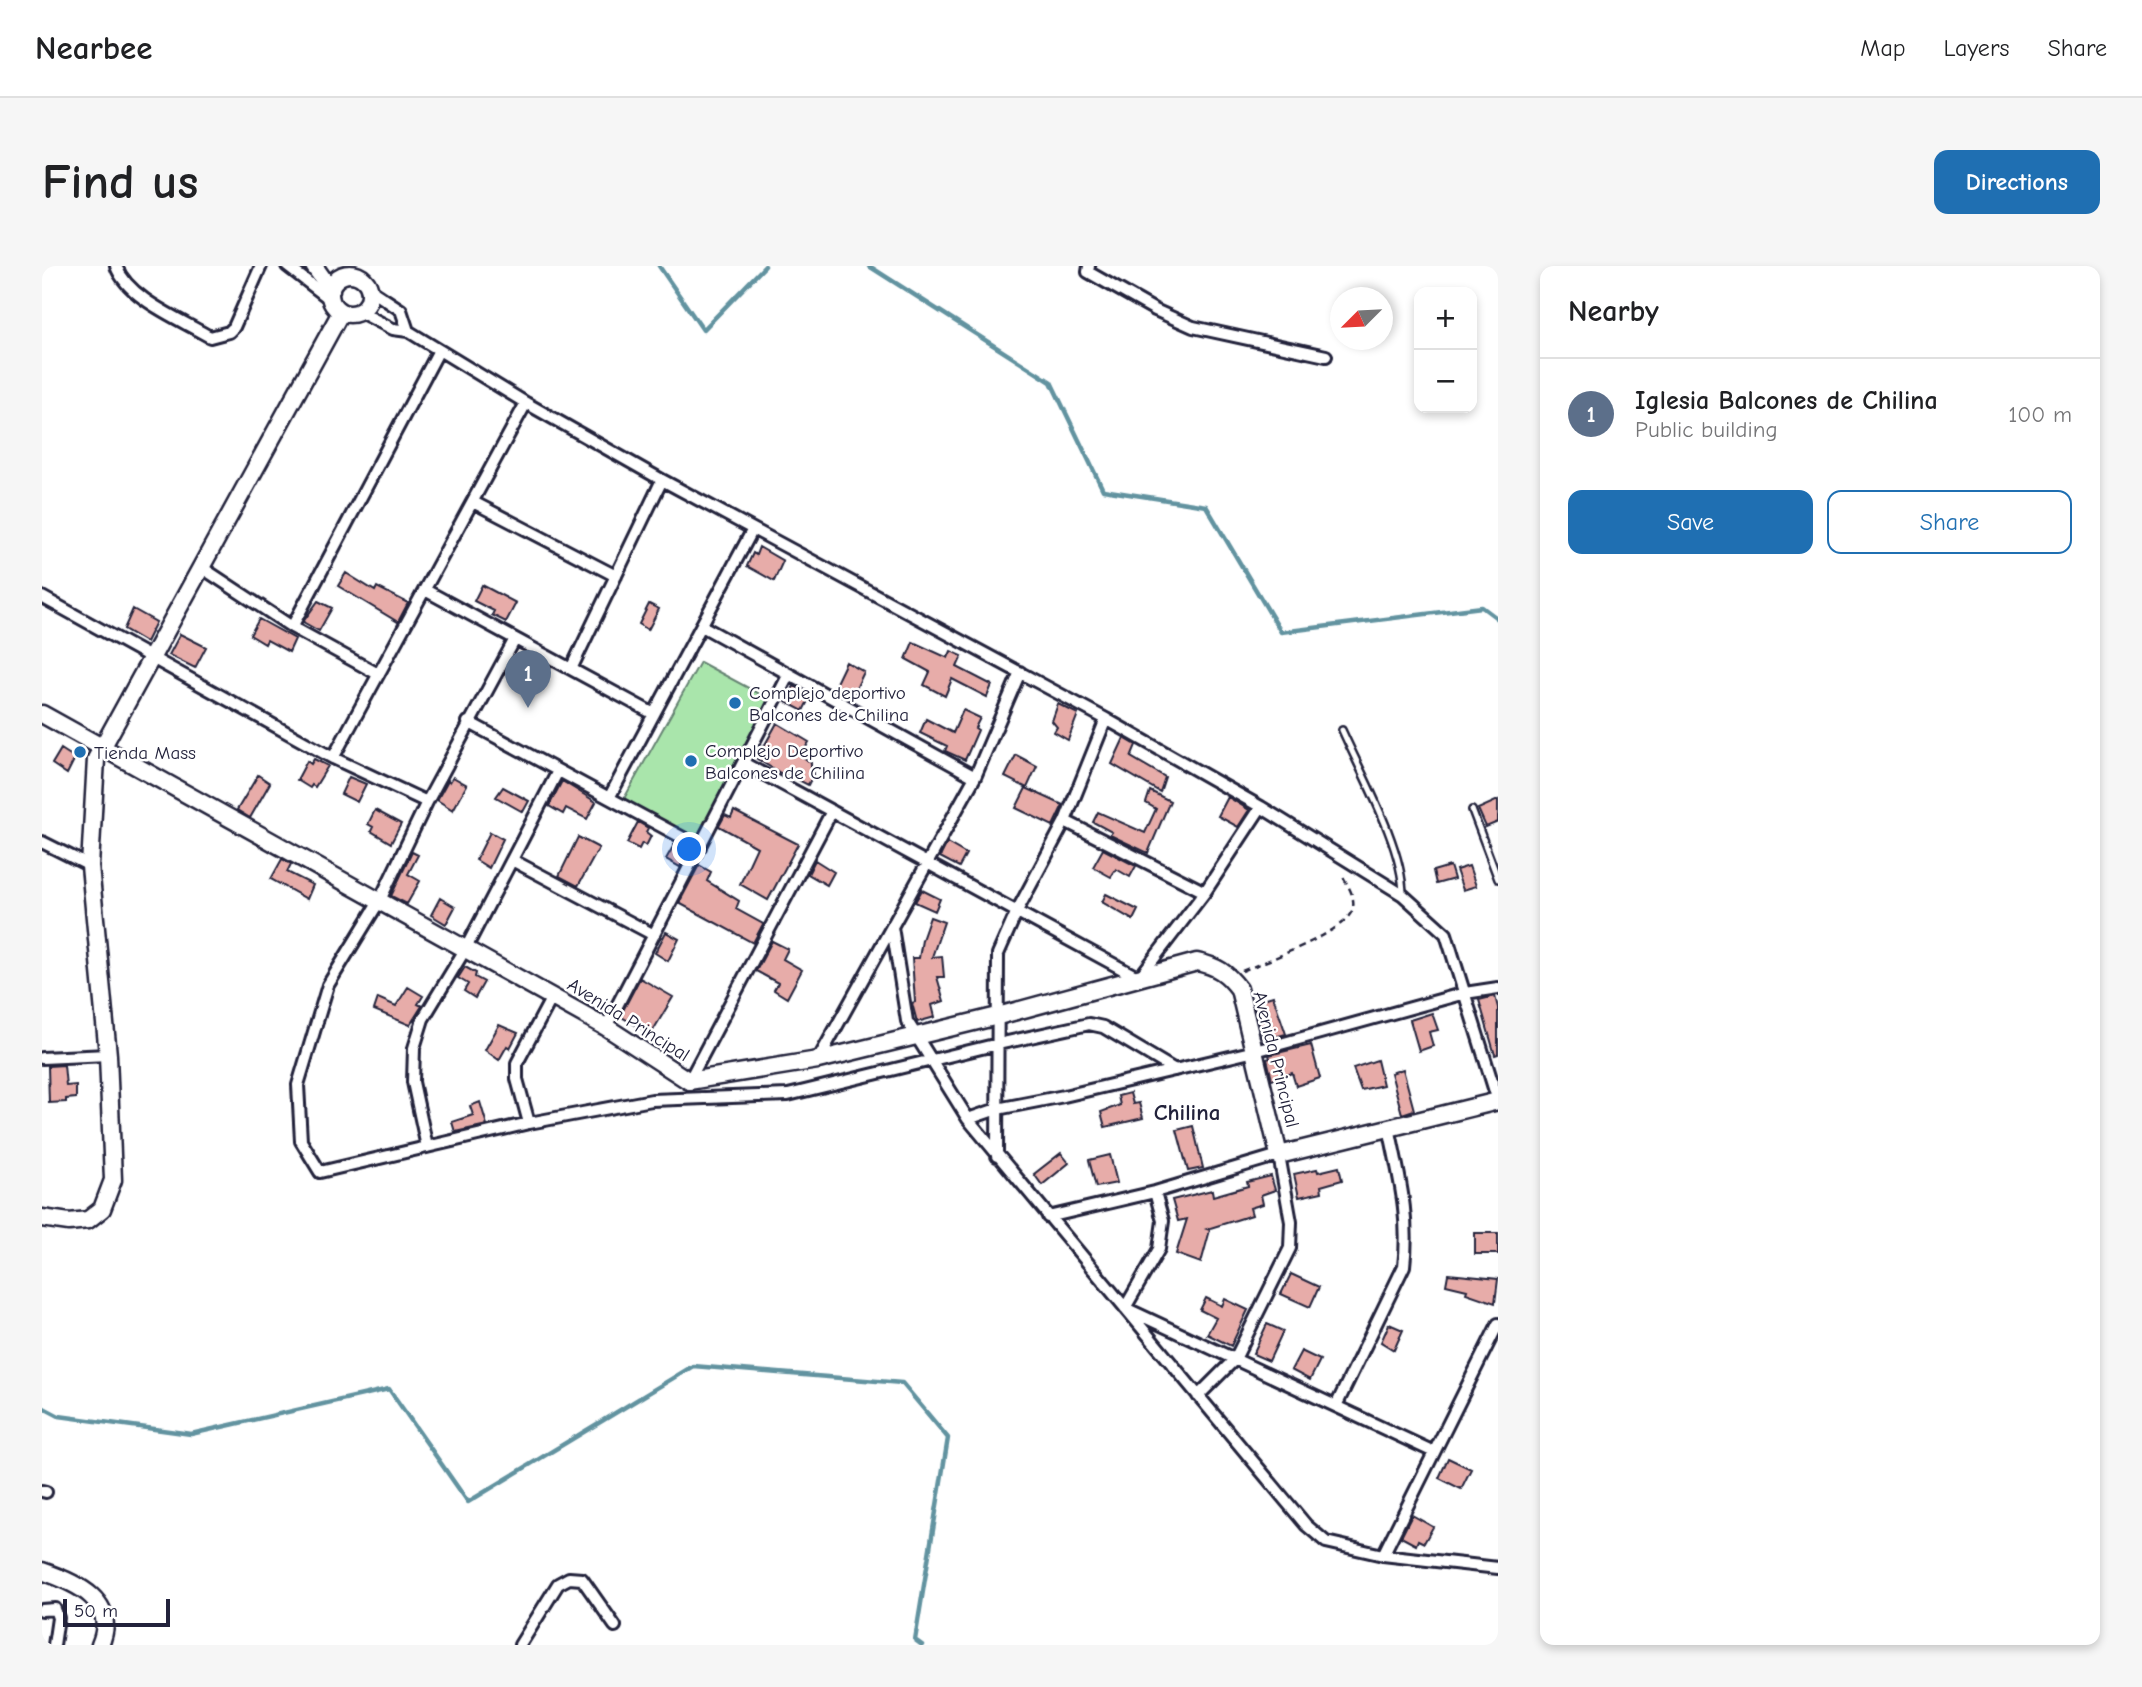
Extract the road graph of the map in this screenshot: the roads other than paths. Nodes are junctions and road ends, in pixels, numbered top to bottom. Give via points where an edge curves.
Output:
1 (116, 266) edge
2 (261, 266) edge
3 (287, 266) edge
4 (314, 266) edge
5 (1089, 269) edge
6 (297, 270) edge
7 (345, 270) edge
8 (369, 289) junction
9 (334, 301) junction
10 (360, 312) junction
11 (408, 331) junction
12 (439, 350) junction
13 (1326, 356) dead end
14 (526, 403) junction
15 (662, 480) junction
16 (473, 502) junction
17 (753, 529) junction
18 (201, 568) junction
19 (616, 576) junction
20 (425, 590) junction
21 (42, 597) edge
22 (702, 626) junction
23 (292, 627) junction
24 (515, 639) junction
25 (151, 657) junction
26 (571, 669) junction
27 (1020, 673) junction
28 (379, 674) junction
29 (789, 674) junction
30 (42, 714) edge
31 (654, 714) junction
32 (1106, 719) junction
33 (468, 722) junction
34 (1342, 730) dead end
35 (102, 748) junction
36 (333, 758) junction
37 (743, 762) junction
38 (558, 771) junction
39 (975, 777) junction
40 (609, 798) junction
41 (427, 802) junction
42 (1261, 807) junction
43 (1472, 810) dead end
44 (832, 811) junction
45 (1065, 821) junction
46 (42, 842) edge
47 (700, 847) junction
48 (512, 860) junction
49 (928, 863) junction
50 (90, 866) junction
51 (1498, 879) edge
52 (1205, 892) junction
53 (1404, 895) junction
54 (380, 900) junction
55 (1017, 911) junction
56 (892, 927) junction
57 (654, 935) junction
58 (466, 948) junction
59 (1139, 978) junction
60 (1498, 988) edge
61 (1465, 993) junction
62 (552, 997) junction
63 (998, 1016) junction
64 (606, 1027) junction
65 (915, 1035) junction
66 (998, 1044) junction
67 (1255, 1051) junction
68 (108, 1055) junction
69 (42, 1058) edge
70 (818, 1060) junction
71 (930, 1060) junction
72 (1175, 1070) junction
73 (689, 1081) junction
74 (1498, 1101) edge
75 (998, 1109) junction
76 (968, 1119) junction
77 (529, 1123) junction
78 (1389, 1128) junction
79 (427, 1147) junction
80 (1279, 1155) junction
81 (997, 1156) junction
82 (1155, 1192) junction
83 (1048, 1217) junction
84 (42, 1218) edge
85 (1125, 1308) junction
86 (1498, 1324) edge
87 (1235, 1359) junction
88 (1198, 1396) junction
89 (1336, 1406) junction
90 (1434, 1452) junction
91 (1382, 1555) junction
92 (1498, 1568) edge
93 (42, 1571) edge
94 (42, 1610) edge
95 (615, 1626) dead end
96 (54, 1645) edge
97 (100, 1645) edge
98 (520, 1645) edge

1 - 2 street via 136,294 210,337 233,327
3 - 6 street
4 - 9 street
5 - 13 street via 1192,327
6 - 9 street
7 - 8 street via 362,278
7 - 9 street via 334,282
8 - 10 street via 369,302
8 - 11 street via 401,310
9 - 10 street via 351,314
9 - 18 street
10 - 11 street
11 - 12 street
12 - 14 street
12 - 23 street
14 - 15 street
14 - 16 street
15 - 17 street
15 - 19 street
16 - 19 street
16 - 20 street
17 - 22 street
17 - 27 street
18 - 23 street
18 - 25 street
19 - 26 street
20 - 24 street
20 - 28 street
21 - 25 street
22 - 29 street
22 - 31 street
23 - 28 street
24 - 26 street
24 - 33 street
25 - 35 street
25 - 36 street
26 - 31 street
27 - 32 street
27 - 39 street
28 - 36 street
29 - 37 street
29 - 39 street
30 - 35 street, Avenida Principal
31 - 40 street
32 - 42 street
32 - 45 street
33 - 38 street
33 - 41 street
34 - 53 lane via 1391,839
35 - 50 street via 96,759
35 - 54 street, Avenida Principal
36 - 41 street
37 - 44 street
37 - 47 street
38 - 40 street
38 - 48 street
39 - 49 street
40 - 47 street
41 - 54 street
42 - 52 street
42 - 53 street
43 - 51 lane
44 - 49 street
44 - 73 street
45 - 52 street
45 - 55 street
46 - 50 street
47 - 57 street
48 - 57 street
48 - 58 street
49 - 55 street
49 - 56 street
50 - 68 street
52 - 59 street
53 - 61 street via 1446,934
54 - 58 street, Avenida Principal
54 - 79 street via 328,985 298,1085 301,1141 320,1172
55 - 59 street
55 - 63 street via 998,954
56 - 65 street via 907,1021
56 - 70 street
57 - 64 street
58 - 62 street, Avenida Principal
58 - 79 street via 423,1018 414,1048 413,1082
59 - 63 street, Avenida Principal
59 - 67 street, Avenida Principal via 1197,962 1215,966 1239,989
60 - 61 street
61 - 67 street
61 - 74 street
62 - 64 street, Avenida Principal
62 - 77 street via 517,1063
63 - 65 street, Avenida Principal
63 - 66 street
64 - 73 street, Avenida Principal
65 - 70 street, Avenida Principal
65 - 71 street
66 - 71 street
66 - 72 street via 1089,1024 1103,1027
66 - 75 street
67 - 72 street
67 - 80 street, Avenida Principal
68 - 69 street
68 - 84 street via 113,1180 107,1201 88,1220
70 - 73 street, Avenida Principal
71 - 76 street
71 - 77 street via 789,1095 652,1100
72 - 75 street
74 - 78 street
75 - 76 street
75 - 81 street
76 - 81 street
77 - 79 street
78 - 80 street
78 - 89 street via 1406,1212 1404,1266
80 - 82 street
80 - 87 street via 1291,1222 1290,1248
81 - 83 street
82 - 83 street
82 - 85 street via 1163,1221 1159,1250
83 - 85 street
85 - 87 street
85 - 88 street
86 - 90 street
87 - 88 street
87 - 89 street
88 - 91 street via 1306,1525 1326,1542
89 - 90 street
90 - 91 street
91 - 92 street
93 - 97 street via 82,1588 95,1599 105,1621
94 - 96 street via 55,1609
95 - 98 street via 582,1579 569,1578 558,1584

